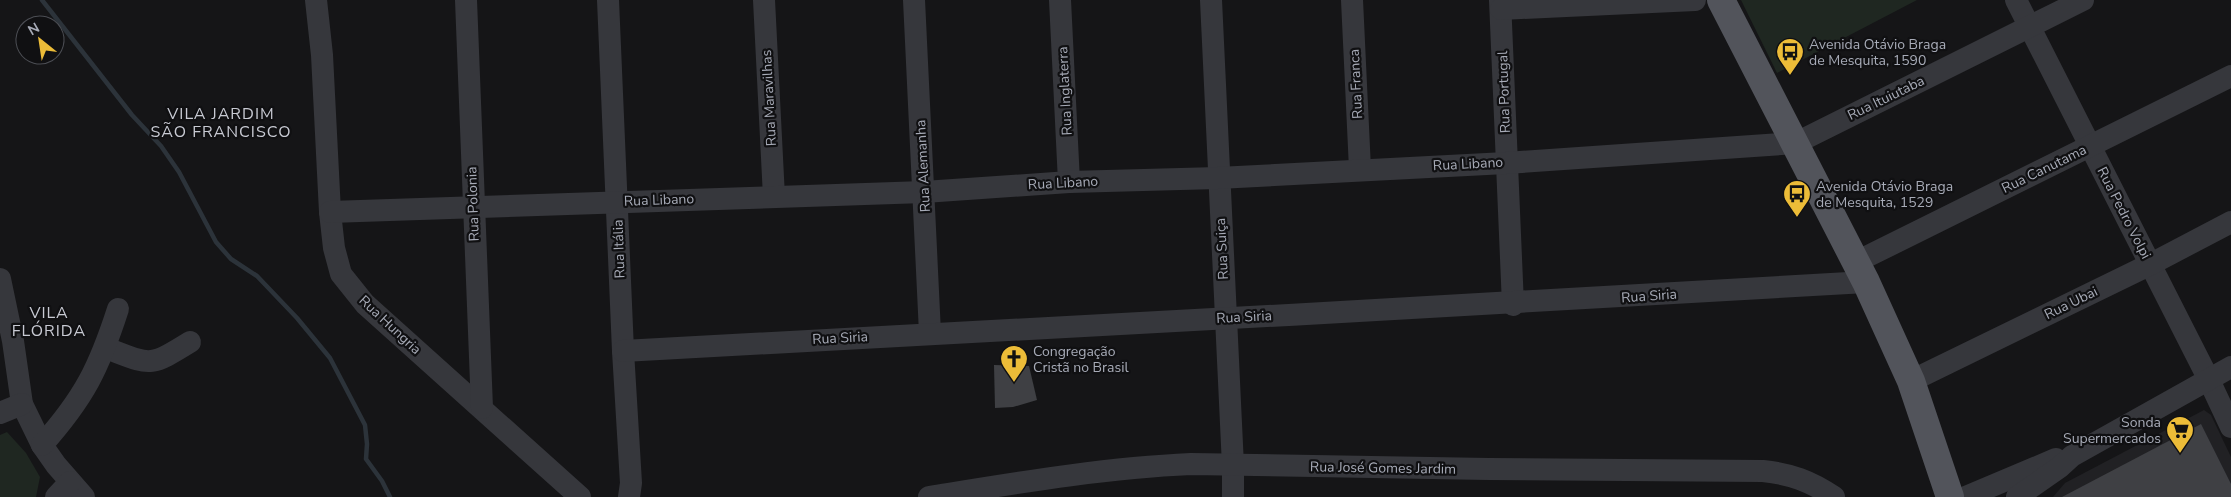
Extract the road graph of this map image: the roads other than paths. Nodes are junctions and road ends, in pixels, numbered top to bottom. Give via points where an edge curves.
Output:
1 (316, 0) edge
2 (466, 0) edge
3 (608, 0) edge
4 (764, 0) edge
5 (914, 0) edge
6 (1060, 0) edge
7 (1211, 0) edge
8 (1352, 0) edge
9 (1695, 0) edge
10 (1721, 0) edge
11 (2016, 0) edge
12 (2083, 0) edge
13 (1500, 4) edge
14 (2030, 28) junction
15 (2231, 76) edge
16 (1796, 143) junction
17 (2090, 146) junction
18 (1506, 163) junction
19 (1360, 169) junction
20 (1218, 178) junction
21 (1069, 182) junction
22 (924, 192) junction
23 (774, 196) junction
24 (618, 201) junction
25 (473, 207) junction
26 (330, 212) junction
27 (2231, 222) edge
28 (2151, 264) junction
29 (1861, 272) junction
30 (0, 279) edge
31 (1512, 305) junction
32 (118, 309) dead end
33 (1226, 318) junction
34 (930, 333) junction
35 (190, 342) dead end
36 (106, 348) junction
37 (622, 351) junction
38 (2231, 367) edge
39 (2208, 378) junction
40 (1910, 381) junction
41 (22, 404) junction
42 (482, 408) junction
43 (0, 414) edge
44 (2231, 427) edge
45 (42, 445) junction
46 (2072, 456) junction
47 (1233, 466) junction
48 (75, 494) edge
49 (2027, 494) edge
50 (580, 497) edge
51 (629, 497) edge
52 (929, 497) edge
53 (1233, 497) edge
54 (1834, 497) edge
55 (1950, 497) edge
56 (1966, 497) edge

1 - 26 street, Rua Hungria
2 - 25 street, Rua Polonia
3 - 24 street, Rua Itália
4 - 23 street, Rua Maravilhas
5 - 22 street, Rua Alemanha
6 - 21 street, Rua Inglaterra
7 - 20 street, Rua Suiça
8 - 19 street, Rua Franca
9 - 13 street
10 - 16 main road
11 - 14 street, Rua Pedro Volpi
12 - 14 street, Rua Ituiutaba
13 - 18 street, Rua Portugal
14 - 16 street, Rua Ituiutaba
14 - 17 street, Rua Pedro Volpi
15 - 17 street, Rua Canutama
16 - 18 street, Rua Libano
16 - 29 main road
17 - 28 street, Rua Pedro Volpi
17 - 29 street, Rua Canutama
18 - 19 street, Rua Libano
18 - 31 street, Rua Portugal
19 - 20 street, Rua Libano
20 - 21 street, Rua Libano
20 - 33 street, Rua Suiça
21 - 22 street, Rua Libano
22 - 23 street, Rua Libano
22 - 34 street, Rua Alemanha
23 - 24 street, Rua Libano
24 - 25 street, Rua Libano
24 - 37 street, Rua Itália
25 - 26 street, Rua Libano
25 - 42 street, Rua Polonia
26 - 42 street, Rua Hungria via 334,248 342,274 365,304
27 - 28 street, Rua Ubai
28 - 39 street, Rua Pedro Volpi
28 - 40 street, Rua Ubai
29 - 31 street, Rua Siria
29 - 40 main road
30 - 41 street
31 - 33 street, Rua Siria
32 - 36 street
33 - 34 street, Rua Siria
33 - 47 street, Rua Suiça
34 - 37 street, Rua Siria
35 - 36 street via 152,362 143,362
36 - 45 street via 79,401
37 - 51 street, Rua Itália via 631,483
38 - 39 street
39 - 44 street, Rua Pedro Volpi
39 - 46 street
40 - 55 main road
41 - 43 street
41 - 45 street
42 - 50 street, Rua Hungria
45 - 48 street
46 - 49 street
46 - 56 street via 2054,459
47 - 52 street, Rua José Gomes Jardim via 1146,466 1029,480
47 - 53 street, Rua Suiça
47 - 54 street, Rua José Gomes Jardim via 1763,471 1789,474

